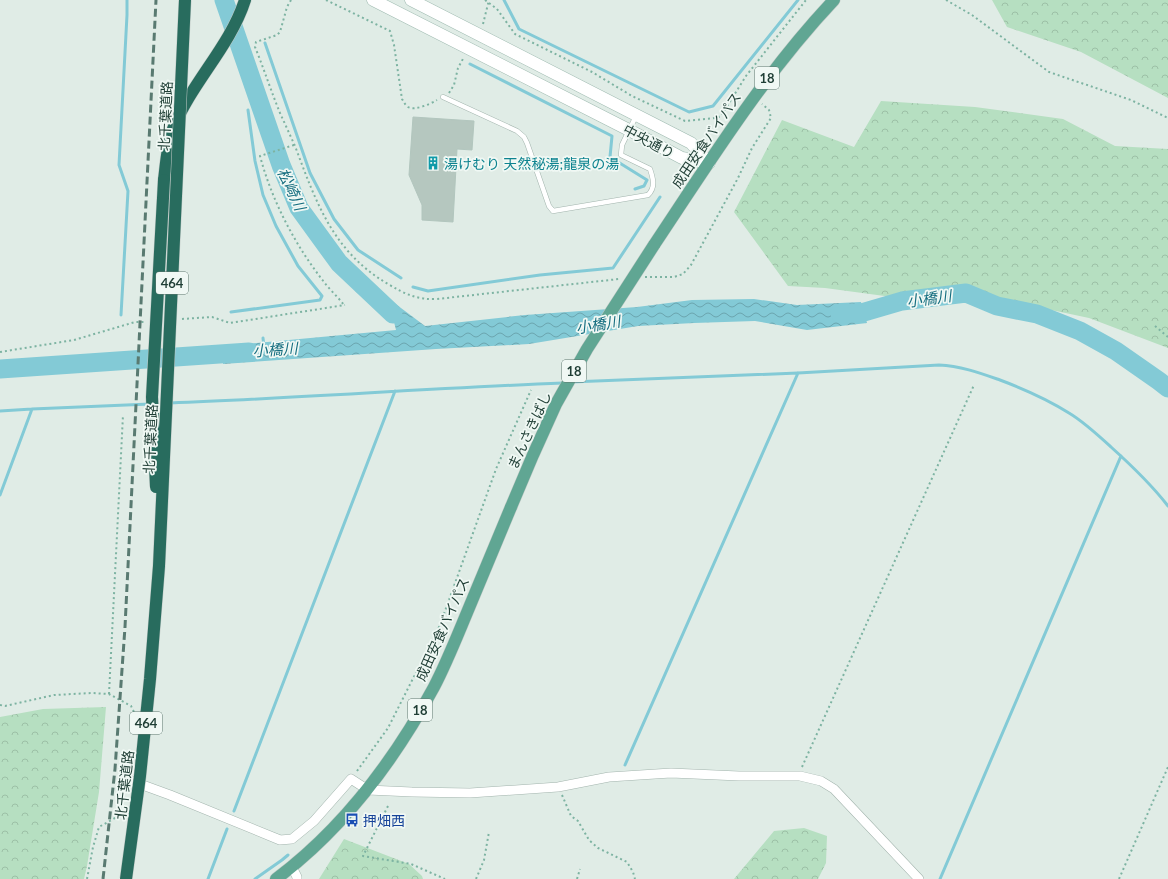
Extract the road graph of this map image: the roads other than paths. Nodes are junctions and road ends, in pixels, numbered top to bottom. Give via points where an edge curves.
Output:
1 (185, 0) edge
2 (244, 0) edge
3 (373, 0) edge
4 (411, 0) edge
5 (834, 0) edge
6 (443, 97) road end
7 (637, 115) junction
8 (629, 130) junction
9 (709, 163) junction
10 (654, 245) joint
11 (511, 507) joint
12 (158, 566) junction
13 (129, 780) dead end
14 (368, 790) junction
15 (292, 867) junction
16 (126, 879) edge
17 (276, 879) edge
18 (297, 879) edge
19 (919, 879) edge

1 - 12 highway, 北千葉道路 / 464, bridge
2 - 12 highway, bridge via 225,41 192,92 173,129 167,158 152,397
3 - 8 street, 中央通り
4 - 7 street, 中央通り
5 - 9 main road, 成田安食バイパス / 18 via 774,70
6 - 8 lane via 517,131 524,137 553,211 648,195 652,191 654,179 650,169 621,155 622,145
7 - 8 lane
7 - 9 street, 中央通り via 691,143
8 - 9 street, 中央通り via 682,158
9 - 10 main road, 成田安食バイパス / 18
10 - 11 main road, まんさきばし / 18, bridge via 587,349 560,397
11 - 14 main road, 成田安食バイパス / 18 via 434,686 410,728
12 - 16 highway, 北千葉道路 / 464, bridge via 150,679
13 - 14 street via 280,840 292,838 314,820 351,779
14 - 15 main road, 成田安食バイパス / 18 via 324,838
14 - 19 street via 470,793 558,786 609,777 671,772 800,776 821,781 834,789
15 - 17 main road, 成田安食バイパス / 18
15 - 18 street

